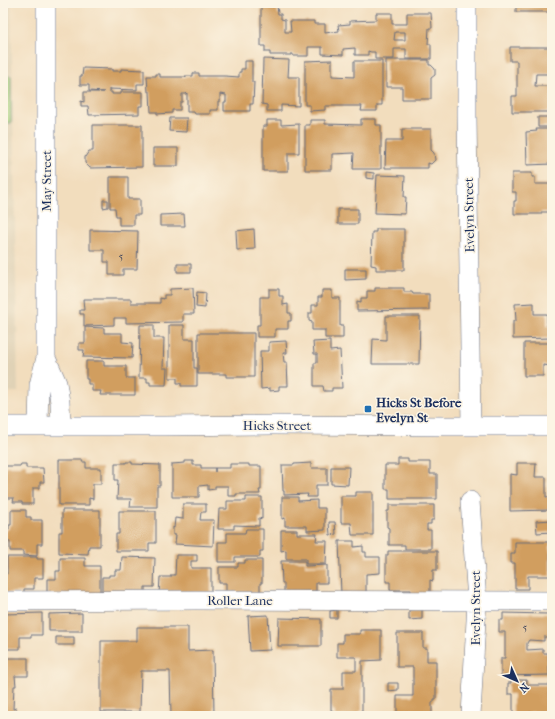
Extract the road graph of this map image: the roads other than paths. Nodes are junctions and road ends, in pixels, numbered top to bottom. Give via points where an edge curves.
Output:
1 (46, 3) edge
2 (467, 3) edge
3 (46, 358) junction
4 (3, 426) edge
5 (38, 426) junction
6 (61, 426) junction
7 (471, 426) junction
8 (552, 426) edge
9 (470, 501) dead end
10 (3, 601) edge
11 (477, 601) junction
12 (552, 601) edge
13 (472, 716) edge

1 - 3 street, May Street
2 - 7 street, Evelyn Street
3 - 5 street, May Street via 39,385
3 - 6 street, May Street via 58,383
4 - 5 street, Hicks Street
5 - 6 street, Hicks Street
6 - 7 street, Hicks Street
7 - 8 street, Hicks Street
9 - 11 street, Evelyn Street
10 - 11 street, Roller Lane
11 - 12 street, Roller Lane
11 - 13 street, Evelyn Street

